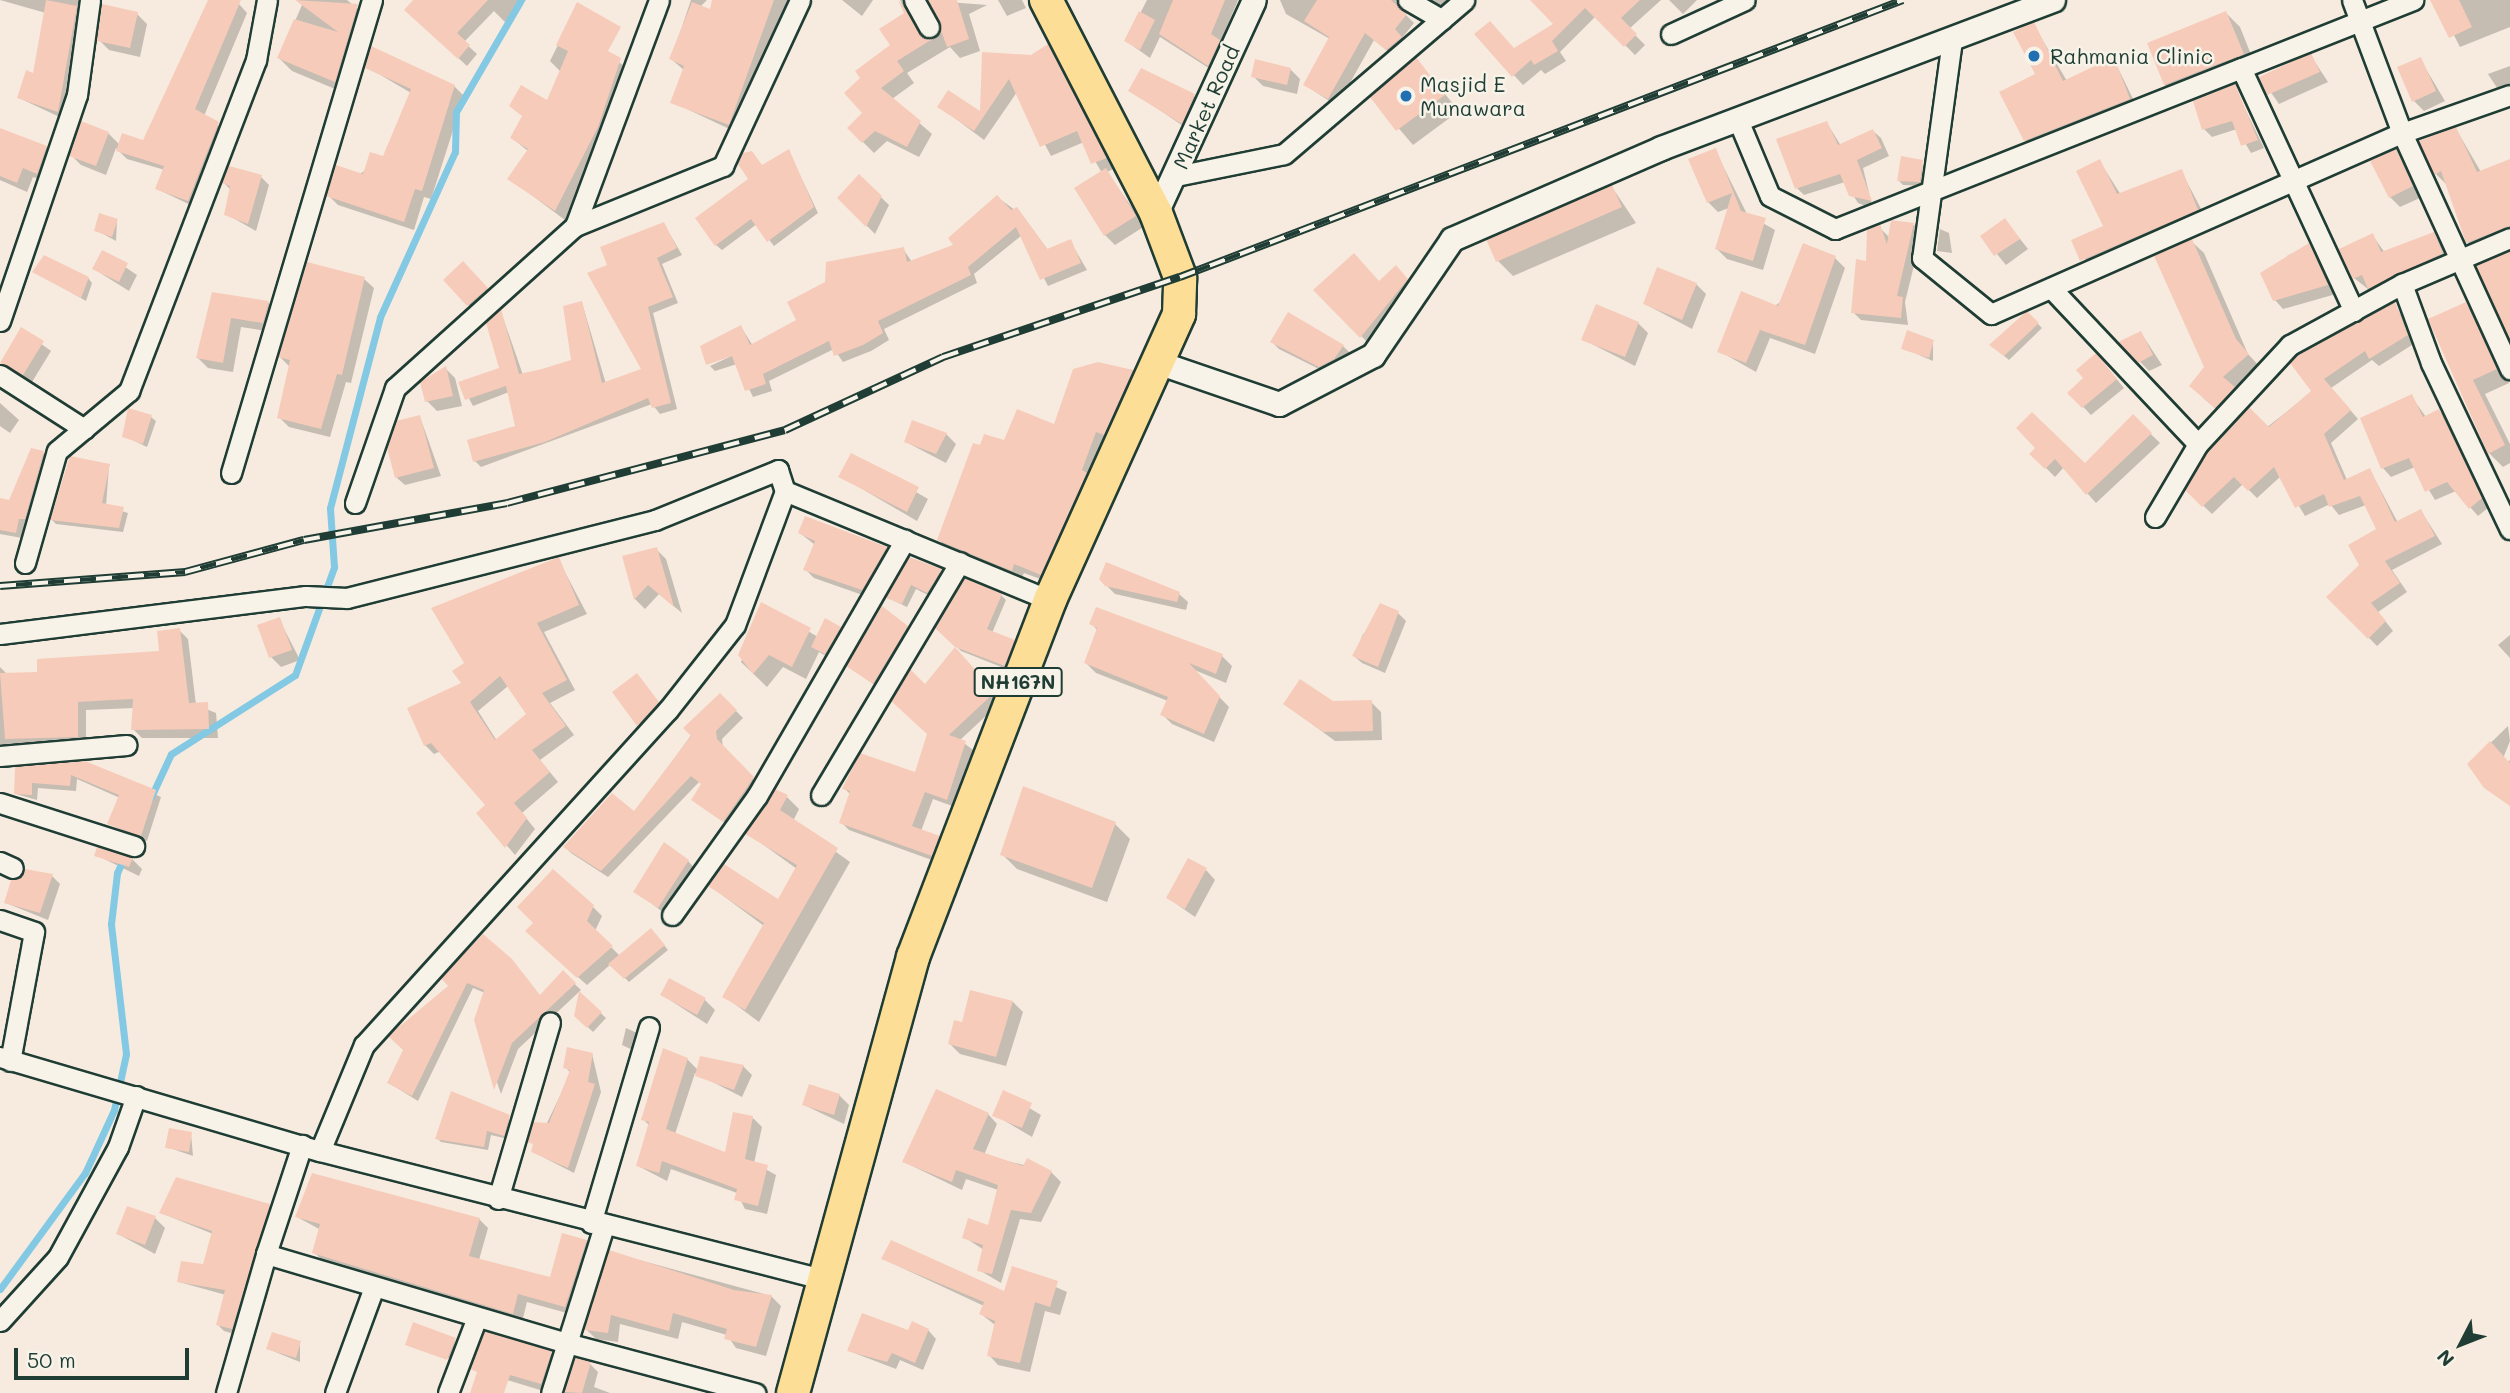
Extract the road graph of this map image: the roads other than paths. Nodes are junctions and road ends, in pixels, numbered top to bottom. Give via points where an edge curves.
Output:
1 (90, 0) edge
2 (267, 0) edge
3 (372, 0) edge
4 (659, 0) edge
5 (800, 0) edge
6 (914, 0) edge
7 (1046, 0) edge
8 (1254, 0) edge
9 (1408, 0) edge
10 (1464, 0) edge
11 (1745, 0) edge
12 (2053, 0) edge
13 (2352, 0) edge
14 (2413, 0) edge
15 (1442, 20) junction
16 (2361, 20) junction
17 (929, 27) dead end
18 (1671, 34) dead end
19 (1952, 40) junction
20 (2241, 68) junction
21 (2510, 95) edge
22 (1738, 120) junction
23 (2402, 133) junction
24 (1176, 176) junction
25 (2293, 181) junction
26 (1935, 189) junction
27 (1156, 213) junction
28 (575, 226) junction
29 (2510, 238) edge
30 (2460, 260) junction
31 (2402, 284) junction
32 (2052, 288) junction
33 (2354, 311) junction
34 (0, 321) edge
35 (1157, 362) junction
36 (2510, 369) edge
37 (0, 375) edge
38 (84, 429) junction
39 (2198, 444) junction
40 (231, 473) dead end
41 (785, 491) junction
42 (355, 503) dead end
43 (2155, 517) dead end
44 (2510, 529) edge
45 (905, 540) junction
46 (960, 562) junction
47 (24, 563) dead end
48 (1050, 600) junction
49 (0, 634) edge
50 (127, 745) dead end
51 (0, 756) edge
52 (821, 795) dead end
53 (0, 803) edge
54 (134, 846) dead end
55 (672, 915) dead end
56 (0, 920) edge
57 (550, 1021) dead end
58 (649, 1027) dead end
59 (5, 1059) edge
60 (136, 1096) junction
61 (311, 1148) junction
62 (498, 1199) junction
63 (598, 1224) junction
64 (266, 1254) junction
65 (826, 1280) junction
66 (374, 1287) junction
67 (477, 1317) junction
68 (0, 1321) edge
69 (567, 1343) junction
70 (226, 1393) edge
71 (335, 1393) edge
72 (448, 1393) edge
73 (551, 1393) edge
74 (755, 1393) edge
75 (793, 1393) edge

1 - 34 street via 77,95
2 - 38 street via 256,60 129,391
3 - 40 street
4 - 28 street
5 - 28 street via 723,166
6 - 17 street
7 - 27 highway, NH167N
8 - 24 street, Market Road
9 - 15 street
10 - 15 street
11 - 18 street
12 - 19 street
13 - 16 street
14 - 16 street
15 - 24 street via 1284,153
16 - 20 street
16 - 23 street
19 - 22 street
19 - 26 street
20 - 25 street
20 - 26 street
21 - 23 street
22 - 26 street via 1770,196 1823,228 1847,226
22 - 35 street via 1452,240 1373,355 1279,404
23 - 25 street
23 - 30 street
24 - 27 street, Market Road
25 - 32 street
25 - 33 street
26 - 32 street via 1922,258 1992,314
27 - 35 highway, NH167N via 1180,277 1179,314
28 - 42 street via 395,388
29 - 30 street
30 - 31 street
30 - 36 street
31 - 33 street
31 - 44 street via 2431,363
32 - 39 street
33 - 39 street via 2290,345
35 - 48 highway, NH167N
37 - 38 street
38 - 47 street via 57,451
39 - 43 street
41 - 45 street
41 - 49 street via 778,470 655,520 347,598 306,596
41 - 61 street via 735,625 668,710 363,1045
45 - 46 street
45 - 55 street via 757,796
46 - 48 street
46 - 52 street
48 - 65 highway, NH167N via 913,957
50 - 51 street
53 - 54 street
56 - 59 street via 34,932
57 - 62 street
58 - 63 street
59 - 60 street
60 - 61 street
60 - 68 street via 118,1147 58,1257
61 - 62 street
61 - 64 street
62 - 63 street
63 - 65 street
63 - 69 street
64 - 66 street
64 - 70 street
65 - 75 highway, NH167N
66 - 67 street
66 - 71 street
67 - 69 street
67 - 72 street
69 - 73 street
69 - 74 street

